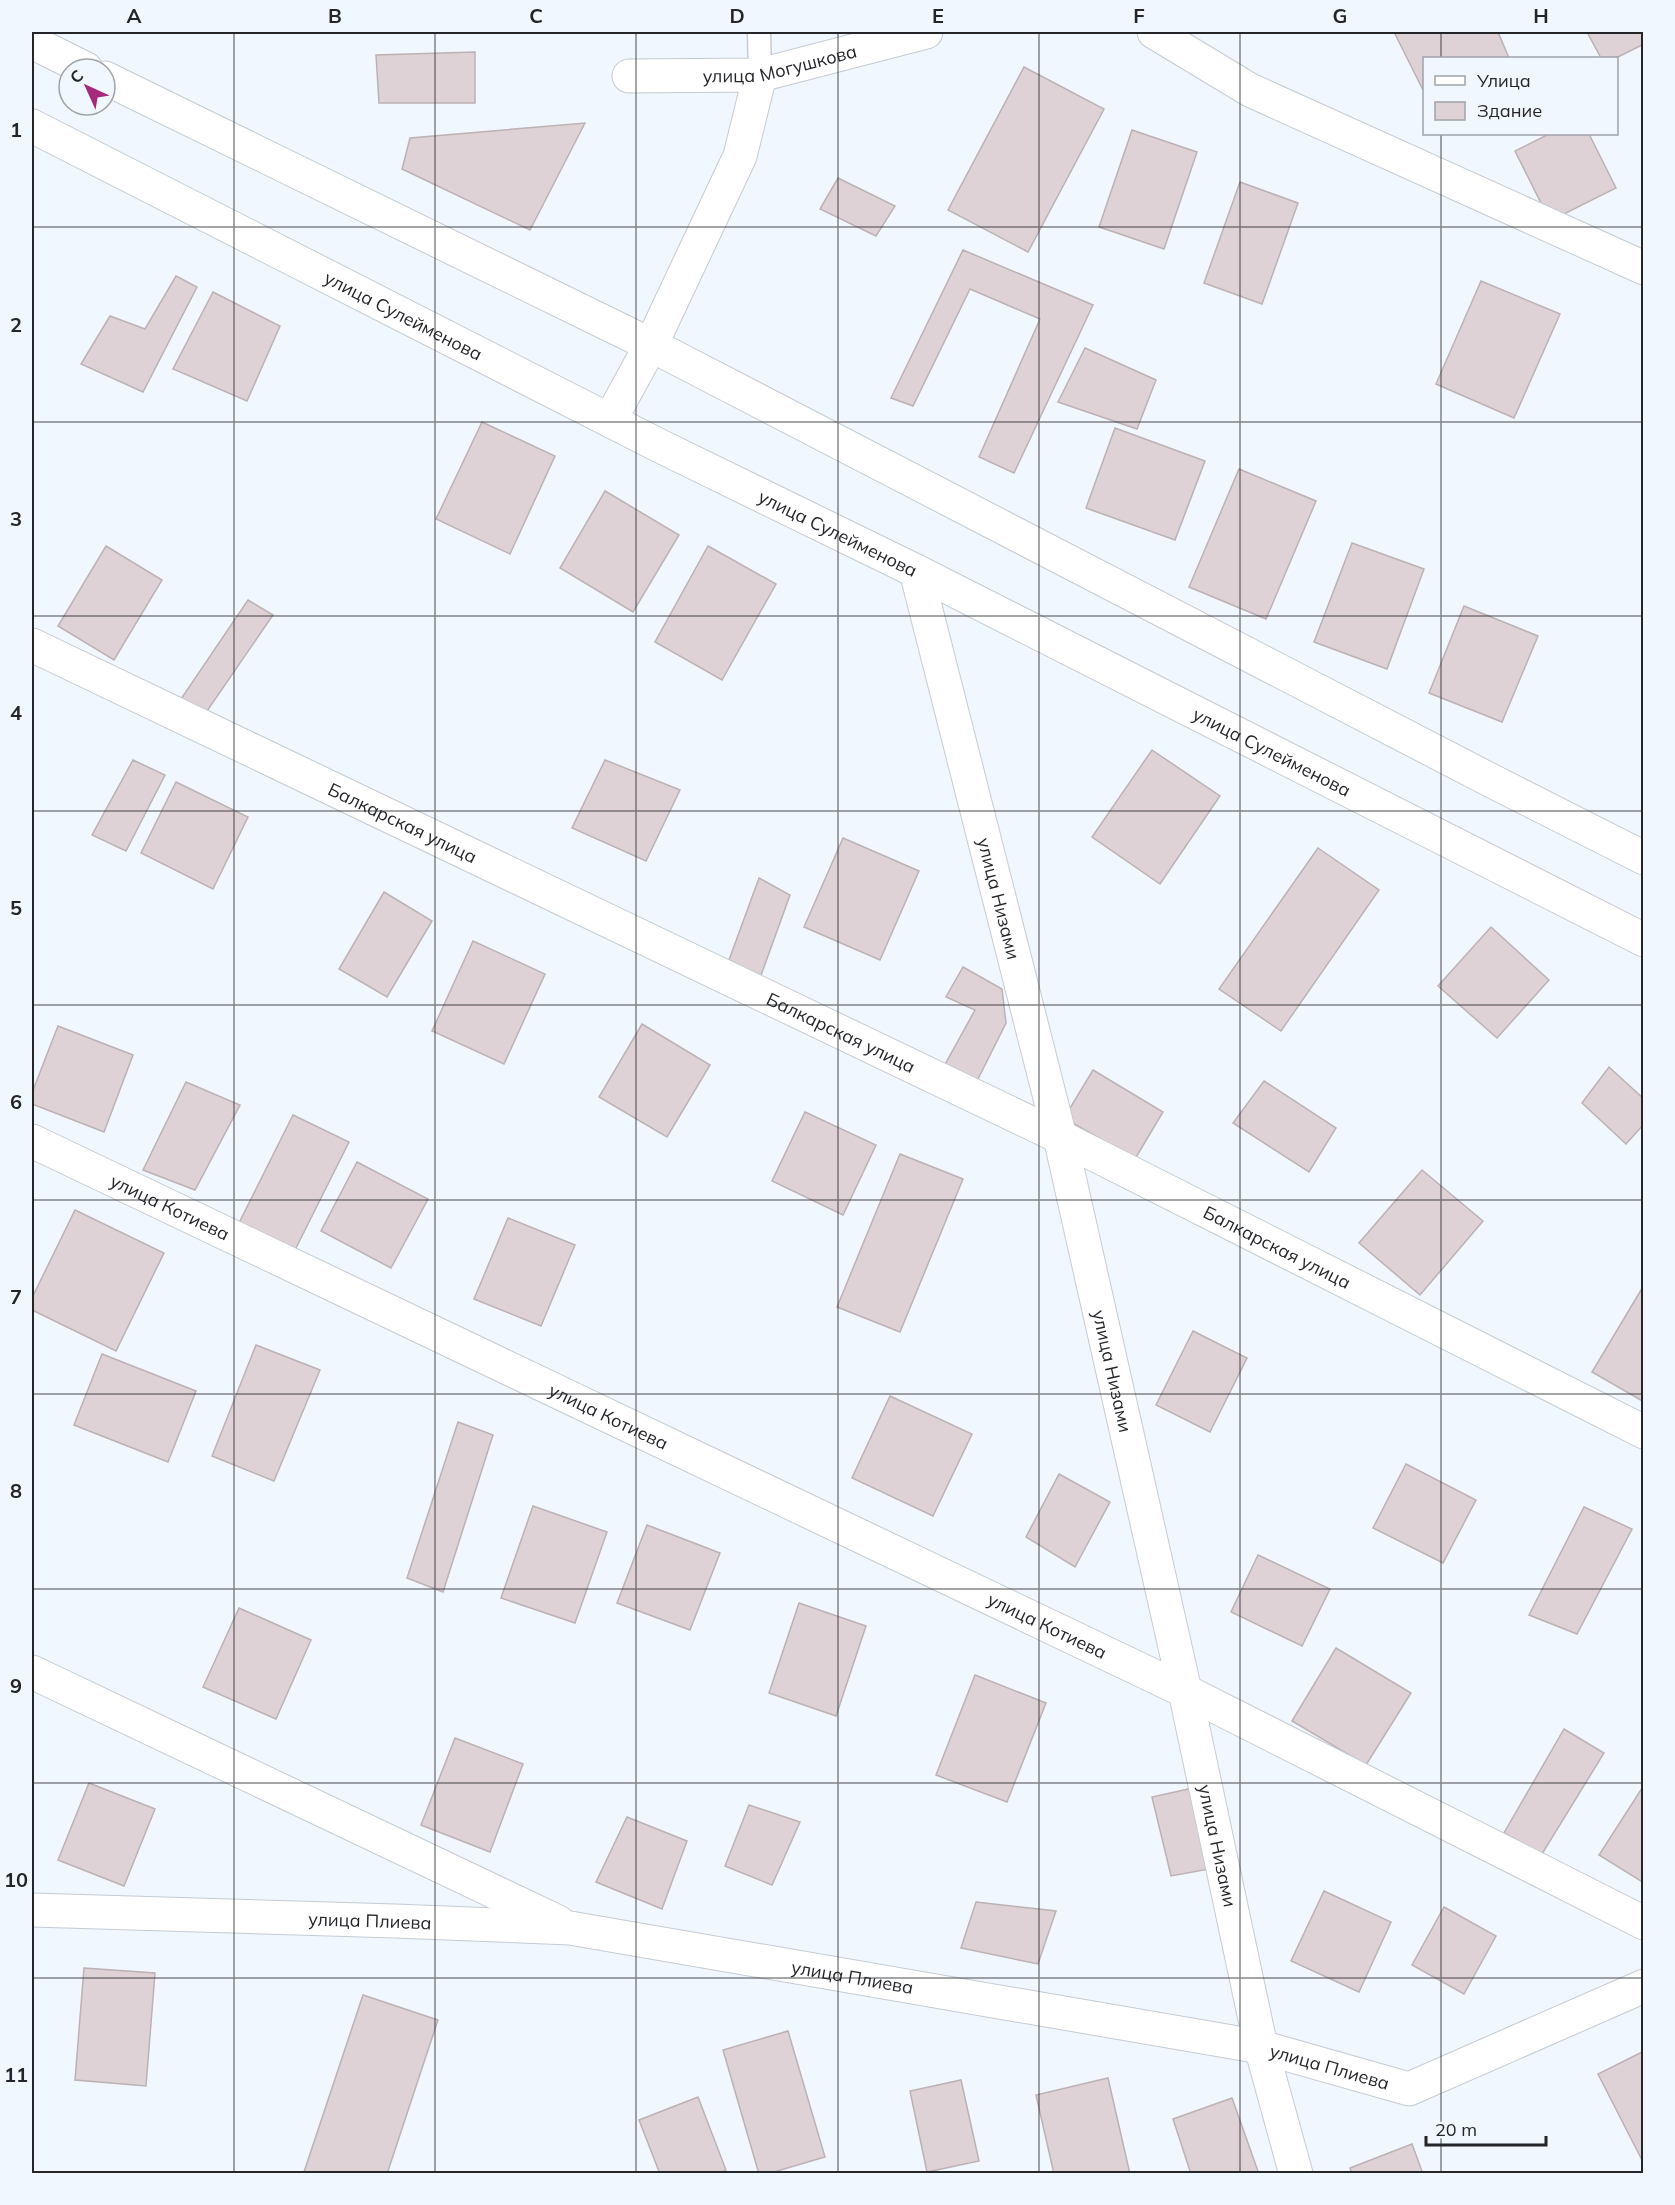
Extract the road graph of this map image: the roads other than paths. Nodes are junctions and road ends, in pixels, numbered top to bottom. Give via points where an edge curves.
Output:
1 (759, 32) edge
2 (926, 32) edge
3 (1154, 32) edge
4 (32, 42) edge
5 (62, 57) edge
6 (629, 75) dead end
7 (760, 75) junction
8 (117, 84) edge
9 (32, 126) edge
10 (1644, 268) edge
11 (651, 345) junction
12 (610, 420) junction
13 (916, 572) junction
14 (32, 645) edge
15 (1644, 858) edge
16 (1644, 940) edge
17 (1060, 1137) junction
18 (32, 1141) edge
19 (1644, 1432) edge
20 (32, 1672) edge
21 (1185, 1691) junction
22 (32, 1910) edge
23 (1644, 1923) edge
24 (570, 1928) junction
25 (1644, 1986) edge
26 (1261, 2047) junction
27 (1296, 2174) edge

1 - 7 lane
2 - 7 street, улица Могушкова
3 - 10 street via 1250,90
4 - 5 street
6 - 7 street, улица Могушкова
7 - 11 street via 740,156
8 - 11 street
9 - 12 street, улица Сулейменова
11 - 12 street
11 - 15 street
12 - 13 street, улица Сулейменова
13 - 16 street, улица Сулейменова
13 - 17 street, улица Низами
14 - 17 street, Балкарская улица
17 - 19 street, Балкарская улица
17 - 21 street, улица Низами
18 - 21 street, улица Котиева
20 - 24 street
21 - 23 street, улица Котиева
21 - 26 street, улица Низами
22 - 24 street, улица Плиева
24 - 26 street, улица Плиева
25 - 26 street, улица Плиева via 1409,2089
26 - 27 street, улица Низами

